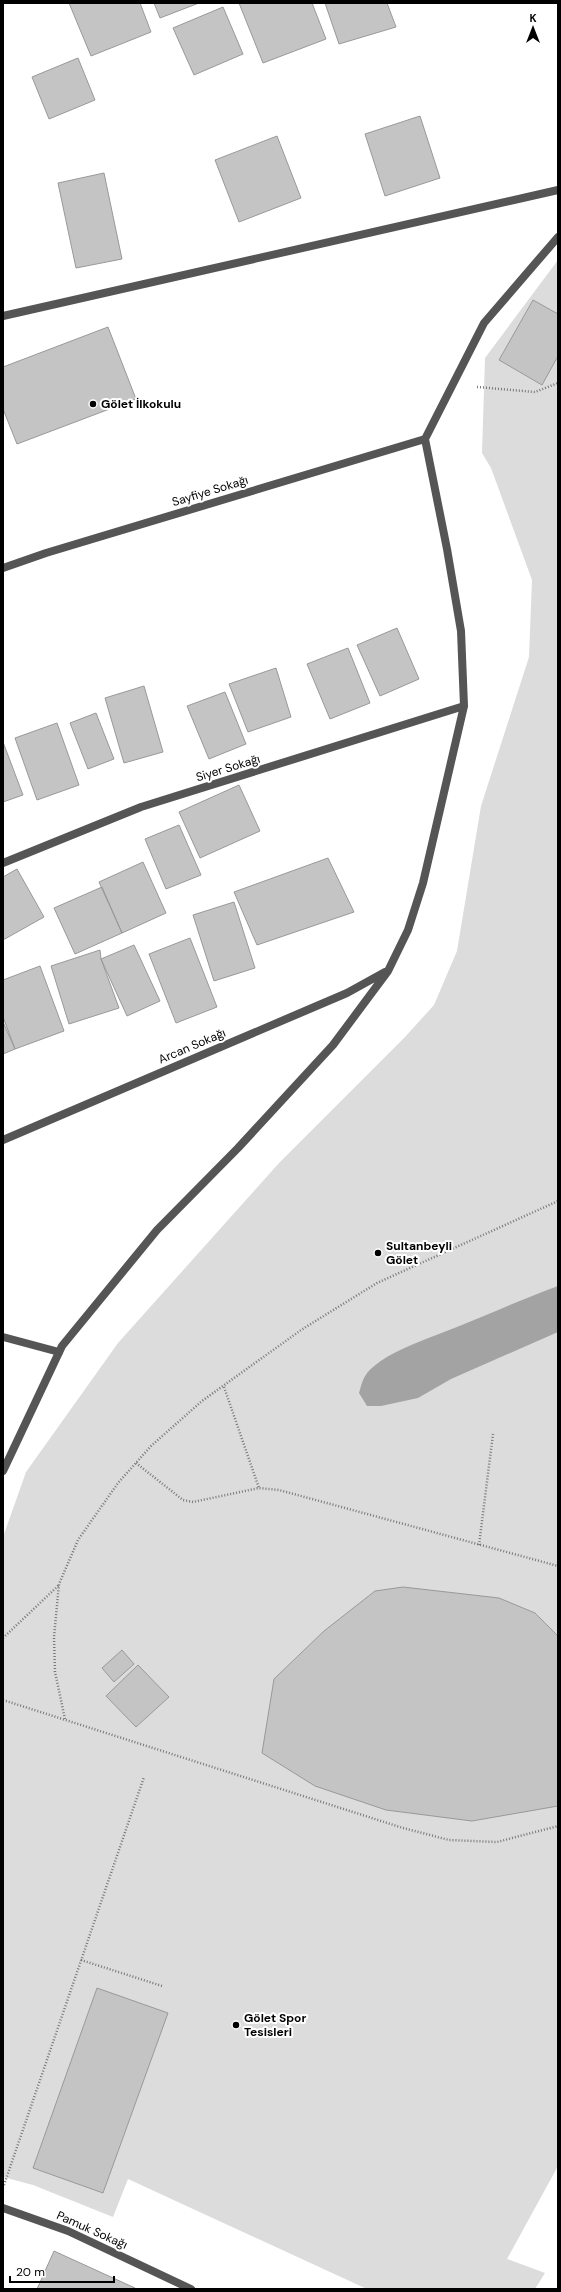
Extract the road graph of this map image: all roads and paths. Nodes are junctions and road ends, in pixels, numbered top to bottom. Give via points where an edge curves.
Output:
1 (558, 190) edge
2 (558, 238) edge
3 (3, 316) edge
4 (558, 382) edge
5 (453, 385) junction
6 (424, 439) junction
7 (3, 568) edge
8 (464, 706) junction
9 (3, 863) edge
10 (388, 971) junction
11 (3, 1140) edge
12 (558, 1201) edge
13 (3, 1337) edge
14 (59, 1352) junction
15 (224, 1386) junction
16 (493, 1434) dead end
17 (136, 1463) junction
18 (3, 1471) edge
19 (259, 1488) junction
20 (479, 1545) junction
21 (558, 1566) edge
22 (59, 1584) junction
23 (3, 1638) edge
24 (3, 1700) edge
25 (65, 1719) junction
26 (144, 1777) dead end
27 (558, 1826) edge
28 (81, 1960) junction
29 (162, 1986) dead end
30 (4, 2187) edge
31 (3, 2208) edge
32 (191, 2289) edge

1 - 3 street
2 - 5 street via 484,323
4 - 5 path via 535,392
5 - 6 street
6 - 7 street, Sayfiye Sokağı
6 - 8 street via 461,631
8 - 9 street, Siyer Sokağı via 141,807
8 - 10 street via 423,883 408,930
10 - 11 street, Arcan Sokağı via 347,993
10 - 14 street via 333,1045 238,1148 157,1230
12 - 15 path via 377,1283 301,1330
13 - 14 street
14 - 18 street
15 - 17 path via 196,1406
15 - 19 path
16 - 20 path
17 - 19 path via 183,1500 193,1502
17 - 22 path via 118,1483 78,1540
19 - 20 path via 279,1490
20 - 21 path
22 - 23 path
22 - 25 path via 54,1636 55,1672
24 - 25 path
25 - 27 path via 403,1828 449,1840 497,1842
26 - 28 path
28 - 29 path
28 - 30 path
31 - 32 street, Pamuk Sokağı via 68,2231

